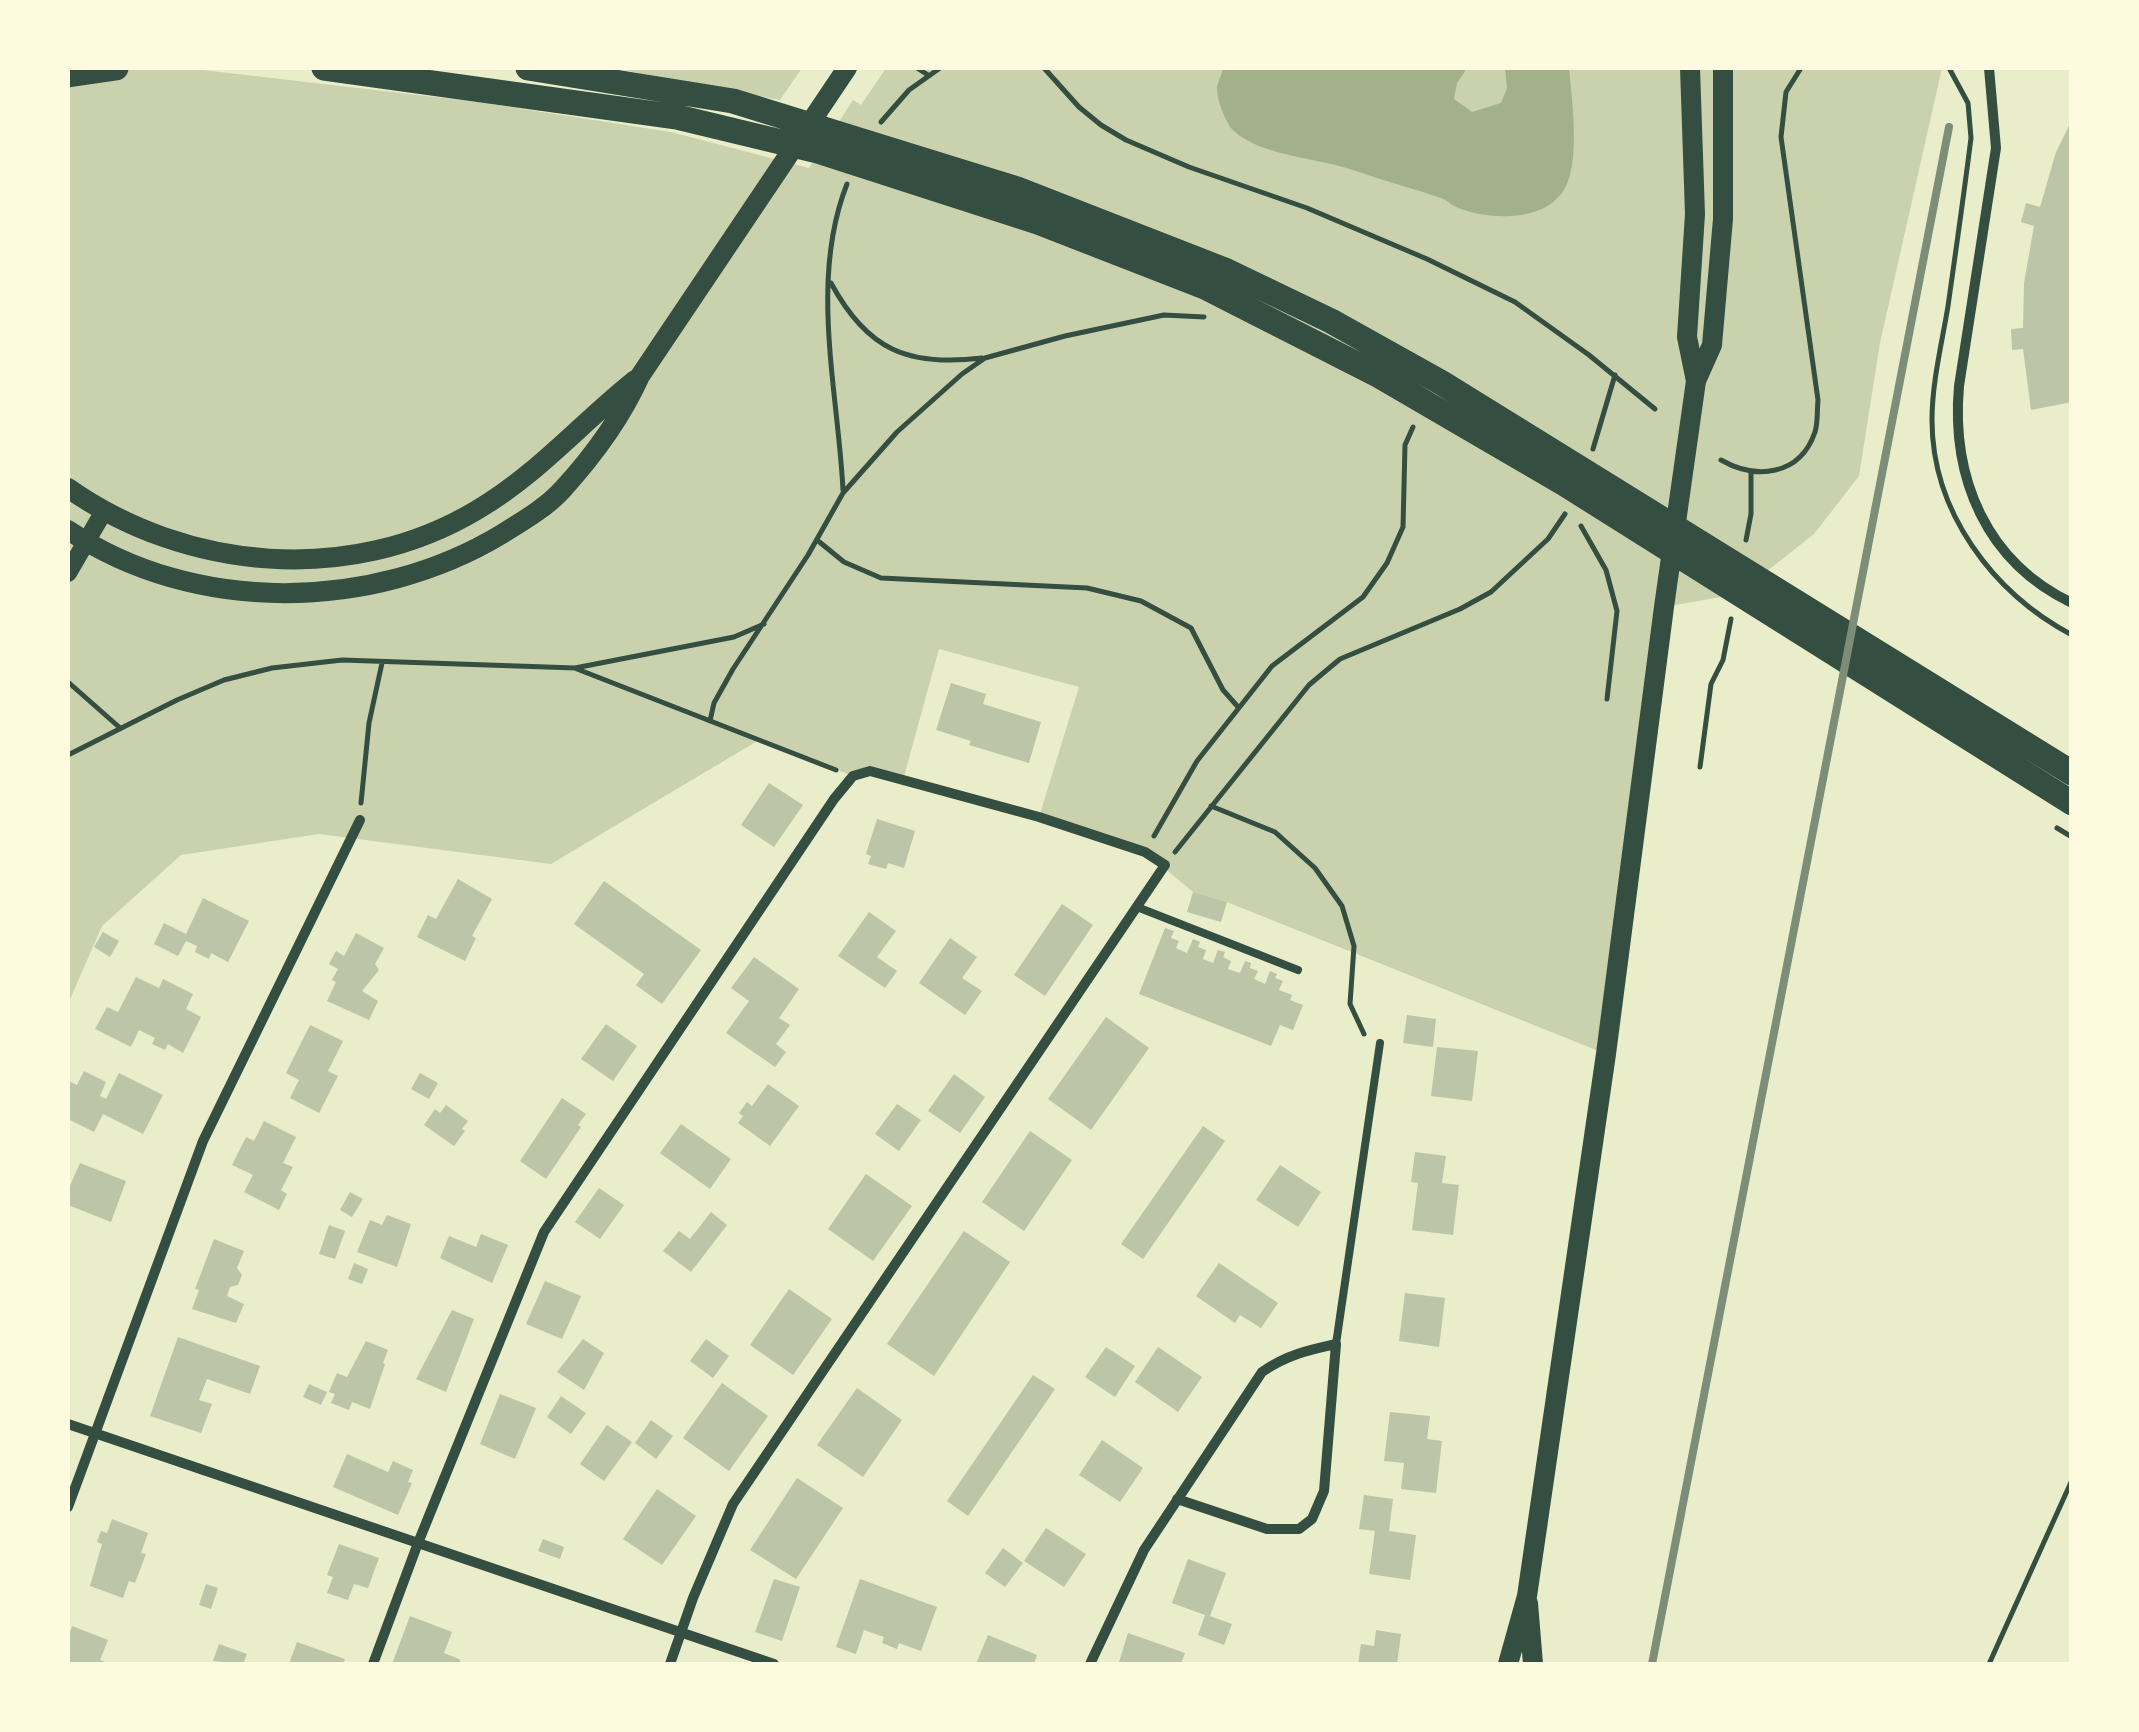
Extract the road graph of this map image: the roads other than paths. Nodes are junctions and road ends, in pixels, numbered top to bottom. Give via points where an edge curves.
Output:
1 (116, 68) edge
2 (528, 68) edge
3 (847, 68) edge
4 (1690, 68) edge
5 (1723, 68) edge
6 (1988, 68) edge
7 (334, 70) edge
8 (68, 76) edge
9 (640, 376) junction
10 (1696, 382) junction
11 (68, 488) edge
12 (104, 511) junction
13 (77, 536) edge
14 (68, 573) edge
15 (2072, 603) edge
16 (2072, 773) edge
17 (2072, 803) edge
18 (360, 820) road end
19 (1136, 907) junction
20 (1298, 970) dead end
21 (1380, 1043) dead end
22 (1336, 1344) junction
23 (68, 1424) edge
24 (94, 1434) junction
25 (1177, 1499) junction
26 (68, 1507) edge
27 (418, 1543) junction
28 (1527, 1596) junction
29 (680, 1632) junction
30 (373, 1664) edge
31 (670, 1664) edge
32 (774, 1664) edge
33 (1090, 1664) edge
34 (1508, 1664) edge
35 (1533, 1664) edge

1 - 8 highway
2 - 16 highway via 733,101 1017,189 1227,271 1442,382
3 - 9 main road
4 - 10 main road via 1694,214 1687,338
5 - 10 main road via 1720,276 1712,345
6 - 15 street via 1996,148 1959,386 1961,461 1990,533 2024,574
7 - 17 highway via 677,117 818,151 1038,222 1206,287 1376,374 1563,483
9 - 12 main road via 500,495 442,528 378,549 315,559 248,558 172,542
9 - 13 main road via 626,406 563,489 491,541 411,574 331,591 248,592 155,572
10 - 28 main road
11 - 12 main road
12 - 13 street
13 - 14 street
18 - 24 street via 203,1141
19 - 20 lane
19 - 27 street via 1164,865 1145,852 870,771 853,776 544,1232
19 - 29 street via 734,1504
21 - 22 lane
22 - 25 street via 1290,1356 1262,1372
22 - 25 street via 1324,1491 1312,1519 1299,1528 1266,1529
23 - 24 street
24 - 26 street
24 - 27 street
25 - 33 street via 1128,1579
27 - 29 street
27 - 30 street
28 - 34 main road
28 - 35 main road
29 - 31 street
29 - 32 street

